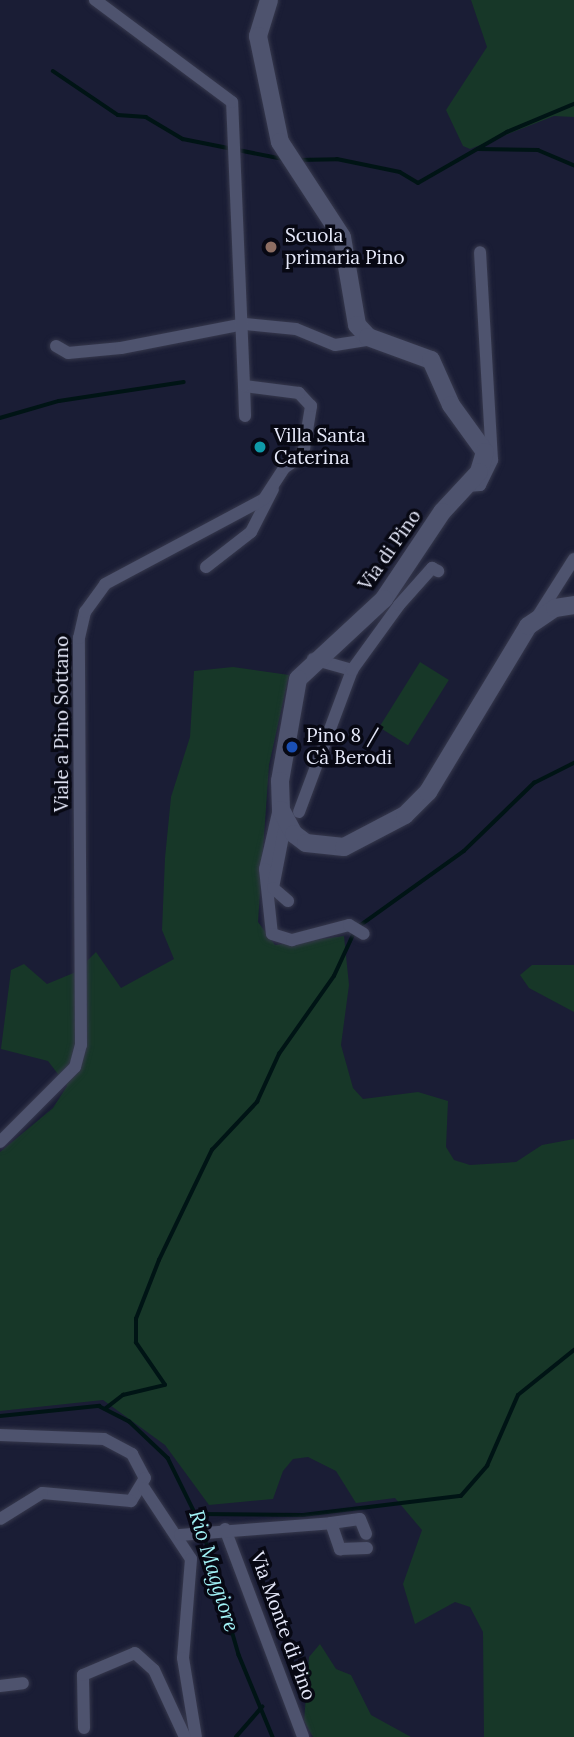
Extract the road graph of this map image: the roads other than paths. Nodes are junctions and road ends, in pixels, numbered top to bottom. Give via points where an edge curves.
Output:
1 (95, 0) edge
2 (269, 0) edge
3 (480, 252) dead end
4 (245, 324) junction
5 (373, 339) junction
6 (56, 346) dead end
7 (244, 386) junction
8 (245, 416) dead end
9 (272, 485) junction
10 (467, 486) junction
11 (574, 559) edge
12 (206, 567) dead end
13 (438, 571) dead end
14 (574, 605) edge
15 (536, 618) junction
16 (313, 659) junction
17 (352, 670) junction
18 (288, 812) junction
19 (288, 901) dead end
20 (364, 934) dead end
21 (0, 1142) edge
22 (0, 1436) edge
23 (144, 1488) junction
24 (0, 1520) edge
25 (331, 1523) junction
26 (219, 1529) junction
27 (366, 1534) dead end
28 (184, 1535) junction
29 (367, 1548) dead end
30 (23, 1683) dead end
31 (0, 1686) edge
32 (84, 1728) dead end
33 (185, 1737) edge
34 (197, 1737) edge
35 (303, 1737) edge

1 - 4 street via 234,106 233,178
2 - 5 street via 258,36 279,142 342,237 353,315
3 - 10 street via 492,460 480,485
4 - 5 street via 296,330 335,345
4 - 6 street via 121,348 68,353
4 - 7 street
5 - 10 street, Via di Pino via 417,350 435,366 451,405 483,445 481,467
7 - 8 street
7 - 9 street, Viale a Pino Sottano via 299,393 311,406 303,455
9 - 12 street, Viale a Pino Sottano via 272,501 251,532
9 - 21 street, Viale a Pino Sottano via 256,506 105,584 85,612 79,638 82,1023 75,1067
10 - 16 street, Via di Pino via 384,599
11 - 15 street
13 - 17 street via 432,568 399,605
14 - 15 street
15 - 18 street via 428,792 405,815 344,847 306,843
16 - 17 street
16 - 18 street, Via di Pino via 299,679
17 - 18 street
18 - 19 street via 273,888
18 - 20 street via 265,869 272,934 292,940 349,925
22 - 23 street via 104,1439 132,1454
23 - 24 street via 131,1502 111,1504 42,1493
23 - 28 street
25 - 26 street, Via Monte di Pino
25 - 27 street, Via Monte di Pino via 360,1519
25 - 29 street via 340,1549
26 - 28 street, Via Monte di Pino
26 - 35 street, Via Monte di Pino
28 - 34 street via 193,1578 183,1658
30 - 31 street
32 - 33 street via 83,1675 117,1657 139,1654 154,1670

